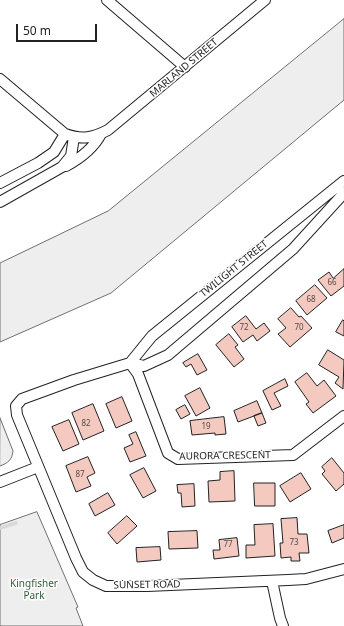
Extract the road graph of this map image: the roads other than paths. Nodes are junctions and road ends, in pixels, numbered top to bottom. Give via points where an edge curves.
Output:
1 (107, 0) edge
2 (265, 0) edge
3 (185, 67) junction
4 (0, 79) edge
5 (101, 134) junction
6 (69, 135) junction
7 (62, 167) junction
8 (344, 181) edge
9 (0, 183) edge
10 (344, 193) edge
11 (0, 202) edge
12 (130, 363) junction
13 (344, 416) edge
14 (38, 467) junction
15 (0, 482) edge
16 (344, 569) edge
17 (272, 581) junction
18 (283, 626) edge

1 - 3 street
2 - 3 street, MARLAND STREET
3 - 5 street, MARLAND STREET
4 - 6 street
5 - 6 street, MARLAND STREET via 90,137
5 - 7 street, MARLAND STREET via 91,149 74,162
6 - 7 street, MARLAND STREET via 71,156
6 - 9 street via 54,152
7 - 11 street, MARLAND STREET
8 - 12 street, TWILIGHT STREET via 152,336
10 - 12 street via 294,249 168,355 144,366
12 - 13 street, AURORA CRESCENT via 138,374 168,453 178,459 293,455
12 - 14 street via 22,399 16,406 17,415
14 - 15 street
14 - 17 street, SUNSET ROAD via 76,558 83,572 93,580 106,586
16 - 17 street, SUNSET ROAD via 306,579
17 - 18 street

